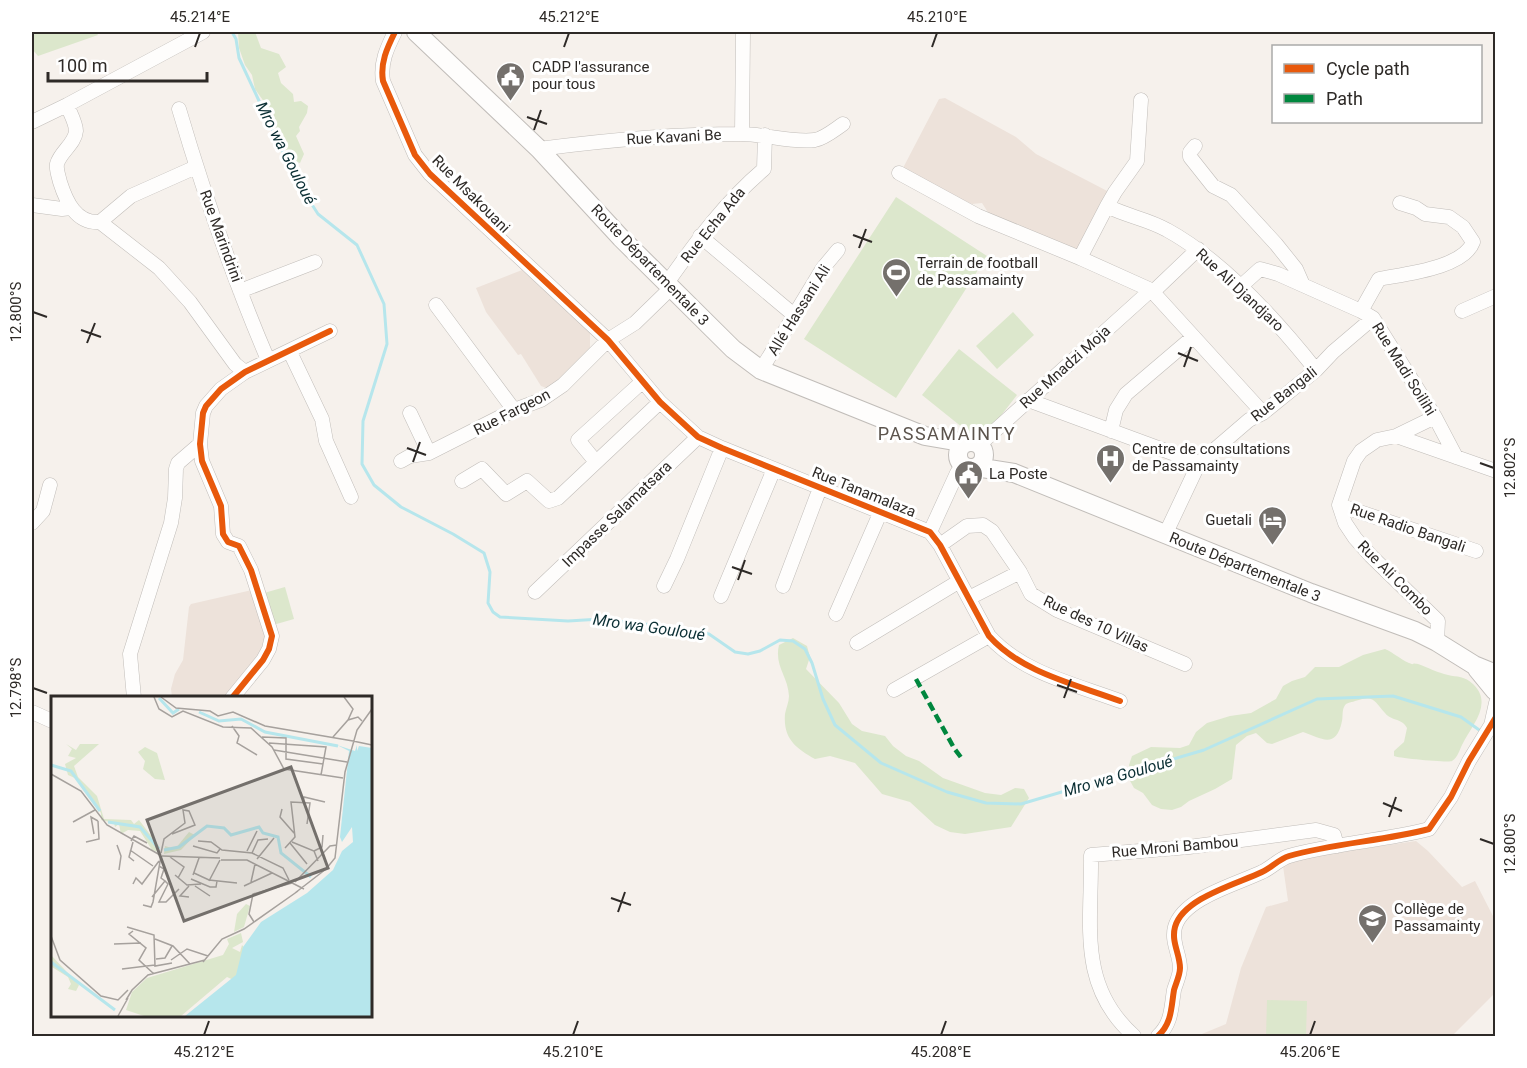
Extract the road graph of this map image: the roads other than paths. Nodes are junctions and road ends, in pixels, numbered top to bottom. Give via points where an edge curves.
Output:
1 (203, 32) edge
2 (395, 32) edge
3 (416, 32) edge
4 (743, 32) edge
5 (1141, 100) dead end
6 (67, 105) junction
7 (179, 109) dead end
8 (32, 122) edge
9 (843, 124) dead end
10 (742, 134) junction
11 (765, 135) junction
12 (1194, 146) dead end
13 (539, 149) junction
14 (196, 167) junction
15 (899, 172) dead end
16 (1400, 203) dead end
17 (32, 205) edge
18 (1107, 206) junction
19 (71, 208) junction
20 (99, 222) junction
21 (700, 236) junction
22 (1198, 249) junction
23 (838, 250) dead end
24 (1080, 258) junction
25 (315, 262) dead end
26 (669, 285) junction
27 (1303, 285) junction
28 (1240, 287) junction
29 (1151, 290) junction
30 (240, 291) junction
31 (1496, 296) edge
32 (436, 305) dead end
33 (1361, 311) junction
34 (1462, 311) dead end
35 (794, 315) junction
36 (1373, 318) junction
37 (330, 331) dead end
38 (1193, 337) junction
39 (608, 340) junction
40 (290, 352) junction
41 (268, 360) junction
42 (761, 370) junction
43 (1316, 370) junction
44 (245, 372) junction
45 (642, 382) junction
46 (1028, 400) junction
47 (660, 402) junction
48 (514, 410) junction
49 (410, 412) dead end
50 (1263, 413) junction
51 (1435, 417) junction
52 (1111, 430) junction
53 (1396, 436) junction
54 (698, 437) junction
55 (200, 444) junction
56 (722, 448) junction
57 (429, 453) junction
58 (971, 456) junction
59 (1456, 457) junction
60 (401, 461) dead end
61 (596, 462) junction
62 (1199, 463) junction
63 (774, 469) junction
64 (1496, 471) edge
65 (462, 481) dead end
66 (50, 485) dead end
67 (820, 488) junction
68 (351, 497) dead end
69 (1339, 505) junction
70 (881, 511) junction
71 (32, 523) edge
72 (930, 532) junction
73 (1165, 535) junction
74 (940, 545) junction
75 (1476, 551) dead end
76 (1020, 572) junction
77 (958, 582) junction
78 (664, 586) dead end
79 (783, 586) dead end
80 (535, 592) dead end
81 (721, 596) dead end
82 (969, 598) junction
83 (836, 614) dead end
84 (989, 636) junction
85 (1437, 642) junction
86 (857, 643) dead end
87 (1185, 664) dead end
88 (1474, 665) junction
89 (1496, 674) edge
90 (894, 690) dead end
91 (1496, 692) edge
92 (134, 696) edge
93 (234, 696) edge
94 (1120, 701) dead end
95 (1496, 703) edge
96 (32, 712) edge
97 (1494, 719) edge
98 (51, 721) edge
99 (1337, 846) junction
100 (1134, 1036) edge
101 (1158, 1036) edge

1 - 6 street
2 - 39 street, Rue Msakouani via 381,73 415,155 430,174
3 - 13 main road, Route Départementale 3
4 - 10 street, Rue Kavani Be
5 - 18 street via 1137,161
6 - 8 street
6 - 19 street via 75,136 57,164 57,171
7 - 14 street, Rue Marindrini
9 - 11 street via 815,140
10 - 11 street
10 - 13 street, Rue Kavani Be via 653,136
11 - 21 street, Rue Echa Ada via 764,169
12 - 27 street via 1190,157 1213,186 1231,195 1276,244
13 - 26 main road, Route Départementale 3
14 - 20 street via 131,196
14 - 30 street, Rue Marindrini
15 - 24 street via 978,216
16 - 33 street via 1425,214 1449,217 1473,238 1471,248 1436,268 1379,279
17 - 19 street
18 - 22 street, Rue Ali Djandjaro via 1165,228
18 - 24 street
19 - 20 street via 84,219
20 - 44 street via 159,268
21 - 26 street, Rue Echa Ada
21 - 35 street
22 - 28 street, Rue Ali Djandjaro
22 - 29 street, Rue Mnadzi Moja
23 - 35 street, Allé Hassani Ali
24 - 29 street
25 - 30 street
26 - 39 street, Rue Echa Ada via 636,323
26 - 42 main road, Route Départementale 3 via 733,349
27 - 28 street, Rue Madi Soilihi via 1260,269
27 - 33 street, Rue Madi Soilihi
28 - 43 street, Rue Ali Djandjaro via 1283,328
29 - 38 street
29 - 46 street, Rue Mnadzi Moja
30 - 41 street, Rue Marindrini
31 - 34 street
32 - 48 street
33 - 36 street, Rue Madi Soilihi
35 - 42 street, Allé Hassani Ali
36 - 43 street, Rue Bangali
36 - 51 street, Rue Madi Soilihi
37 - 40 street
38 - 50 street
38 - 52 street via 1126,394 1116,410
39 - 45 street, Rue Tanamalaza
39 - 48 street, Rue Fargeon via 563,385 541,400
40 - 41 street
40 - 68 street via 322,419 326,441
41 - 44 street
42 - 58 main road, Route Départementale 3
43 - 50 street, Rue Bangali
44 - 55 street via 221,388 206,406
45 - 47 street, Rue Tanamalaza
45 - 61 street via 578,440
46 - 52 street
46 - 58 street, Rue Mnadzi Moja
47 - 54 street, Rue Tanamalaza
47 - 61 street
48 - 57 street, Rue Fargeon
49 - 57 street
50 - 62 street, Rue Bangali
51 - 53 street
51 - 59 street, Rue Madi Soilihi
52 - 62 street
53 - 59 street
53 - 69 street via 1377,440 1362,451 1354,461
54 - 56 street, Rue Tanamalaza
54 - 80 street, Impasse Salamatsara
55 - 92 street via 176,469 171,523 130,654
55 - 93 street via 202,461 221,506 223,534 239,546 251,570 272,636 263,660
56 - 63 street, Rue Tanamalaza
56 - 78 street
57 - 60 street, Rue Fargeon
58 - 72 street, Rue Mnadzi Moja via 957,473
58 - 73 main road, Route Départementale 3
59 - 64 street
61 - 65 street via 558,498 549,501 527,481 506,494 482,469
62 - 73 street, Rue Bangali
63 - 67 street, Rue Tanamalaza
63 - 81 street
66 - 71 street via 43,511
67 - 70 street, Rue Tanamalaza
67 - 79 street
69 - 75 street, Rue Radio Bangali
69 - 85 street, Rue Ali Combo via 1355,538 1438,621
70 - 72 street, Rue Tanamalaza
70 - 83 street
72 - 74 street, Rue Tanamalaza
73 - 85 main road, Route Départementale 3
74 - 76 street, Rue des 10 Villas via 967,526 983,525 992,531
74 - 77 street, Rue Tanamalaza
76 - 82 street
76 - 87 street, Rue des 10 Villas via 1031,594 1057,610
77 - 82 street, Rue Tanamalaza
77 - 86 street
82 - 84 street, Rue Tanamalaza
84 - 90 street
84 - 94 street, Rue Tanamalaza via 1029,667
85 - 88 main road, Route Départementale 3
88 - 89 main road, Route Départementale 3
88 - 91 main road, Route Départementale 3
95 - 97 street
96 - 98 street
97 - 99 street via 1429,829
99 - 100 street, Rue Mroni Bambou via 1334,835 1316,830 1090,855 1095,978 1108,1008
99 - 101 street via 1286,856 1264,871 1216,891 1183,913 1175,928 1174,944 1180,967 1172,1016

